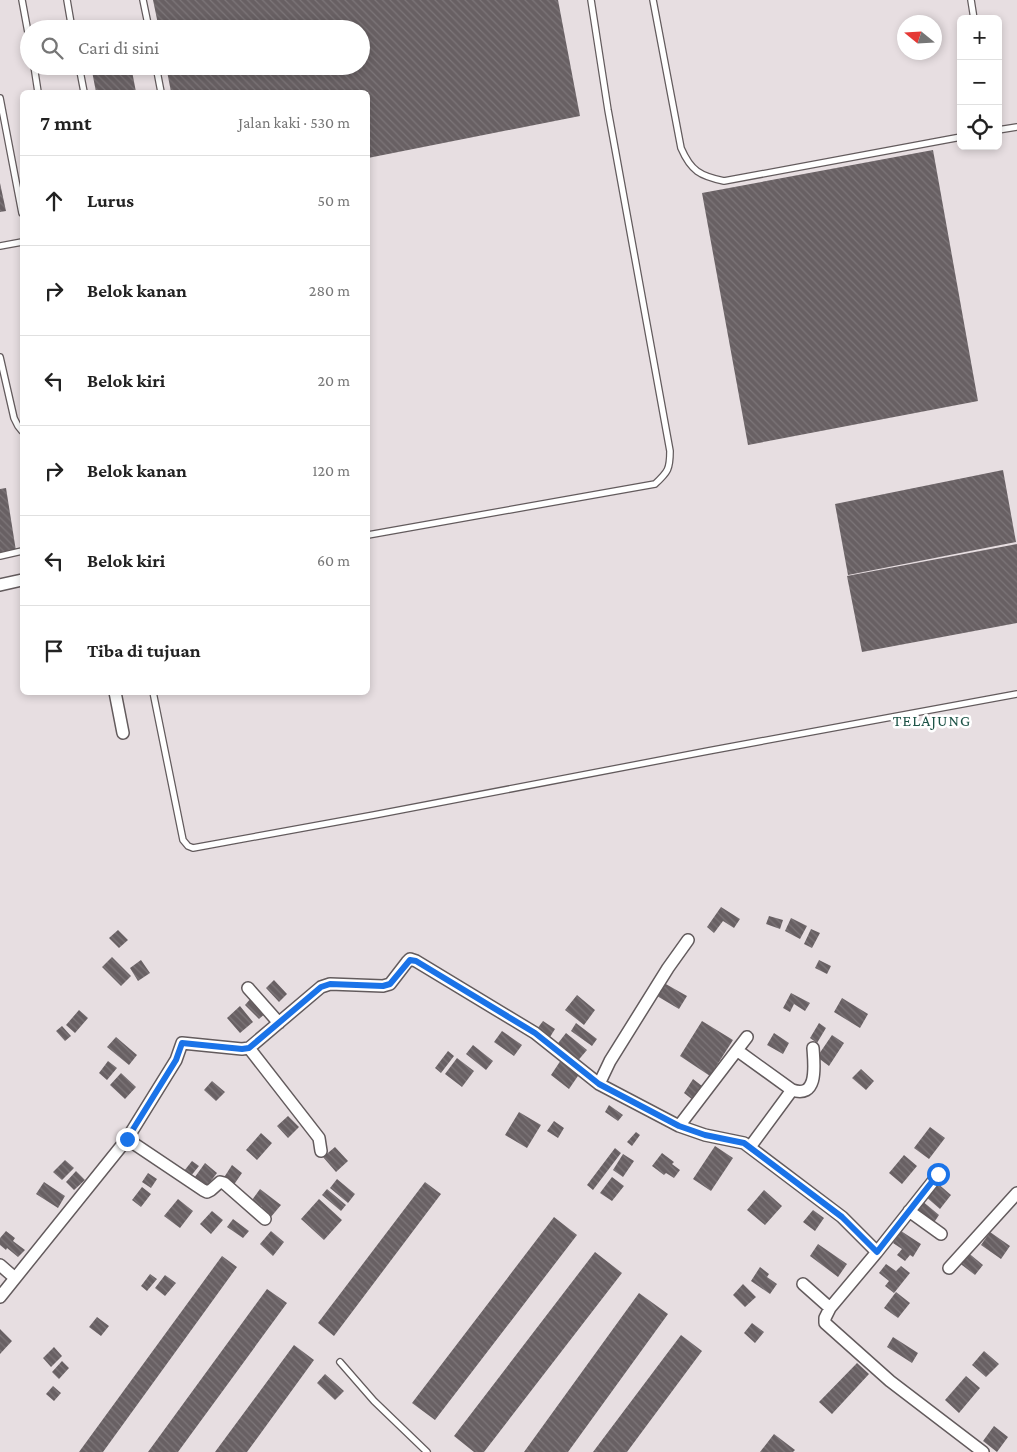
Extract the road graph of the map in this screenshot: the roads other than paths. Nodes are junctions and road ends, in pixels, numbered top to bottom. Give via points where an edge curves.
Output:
1 (22, 0) edge
2 (67, 0) edge
3 (144, 0) edge
4 (591, 0) edge
5 (653, 0) edge
6 (971, 0) edge
7 (973, 15) edge
8 (26, 20) edge
9 (70, 20) edge
10 (147, 20) edge
11 (35, 75) edge
12 (81, 75) edge
13 (158, 75) edge
14 (38, 90) edge
15 (84, 90) edge
16 (161, 90) edge
17 (0, 98) edge
18 (1017, 127) edge
19 (1002, 129) edge
20 (3, 134) edge
21 (957, 138) edge
22 (20, 205) edge
23 (20, 242) edge
24 (0, 246) edge
25 (0, 357) edge
26 (20, 428) edge
27 (370, 535) edge
28 (20, 552) edge
29 (0, 556) edge
30 (20, 580) edge
31 (0, 585) edge
32 (1017, 694) edge
33 (116, 695) edge
34 (154, 695) edge
35 (123, 733) dead end
36 (688, 940) dead end
37 (248, 988) dead end
38 (279, 1023) junction
39 (747, 1037) dead end
40 (249, 1048) junction
41 (813, 1048) dead end
42 (738, 1051) junction
43 (599, 1084) junction
44 (792, 1090) junction
45 (679, 1126) junction
46 (127, 1139) junction
47 (750, 1147) junction
48 (322, 1151) dead end
49 (938, 1174) dead end
50 (1017, 1193) edge
51 (909, 1211) junction
52 (265, 1218) dead end
53 (941, 1234) dead end
54 (877, 1252) junction
55 (0, 1265) edge
56 (948, 1268) dead end
57 (15, 1278) junction
58 (803, 1284) dead end
59 (0, 1297) edge
60 (830, 1308) junction
61 (340, 1362) dead end
62 (427, 1452) edge
63 (983, 1452) edge

1 - 8 lane
2 - 9 lane
3 - 10 lane
4 - 27 lane via 670,465 655,484
5 - 21 lane via 681,148 686,160 708,178 724,181
6 - 7 lane
11 - 14 lane
12 - 15 lane
13 - 16 lane
17 - 20 lane
18 - 19 lane
20 - 22 lane
23 - 24 lane
25 - 26 lane via 14,418
28 - 29 lane
30 - 31 street
32 - 34 lane via 193,848 182,840
33 - 35 street
36 - 43 street via 610,1061
37 - 38 street
38 - 40 street
38 - 43 street via 321,987 330,984 383,986 390,984 410,960 416,961 535,1033
39 - 42 street
40 - 46 street via 182,1043 176,1060
40 - 48 street via 319,1138
41 - 44 street via 813,1080 802,1092
42 - 44 street
42 - 45 street
43 - 45 street
44 - 47 street
45 - 47 street
46 - 52 street via 202,1190 207,1192 220,1182 224,1183
46 - 57 street
47 - 54 street via 842,1217
49 - 51 street
50 - 56 street
51 - 53 street
51 - 54 street
54 - 60 street
55 - 57 street
57 - 59 street
58 - 60 street
60 - 63 street via 825,1323 890,1382
61 - 62 lane via 374,1401

